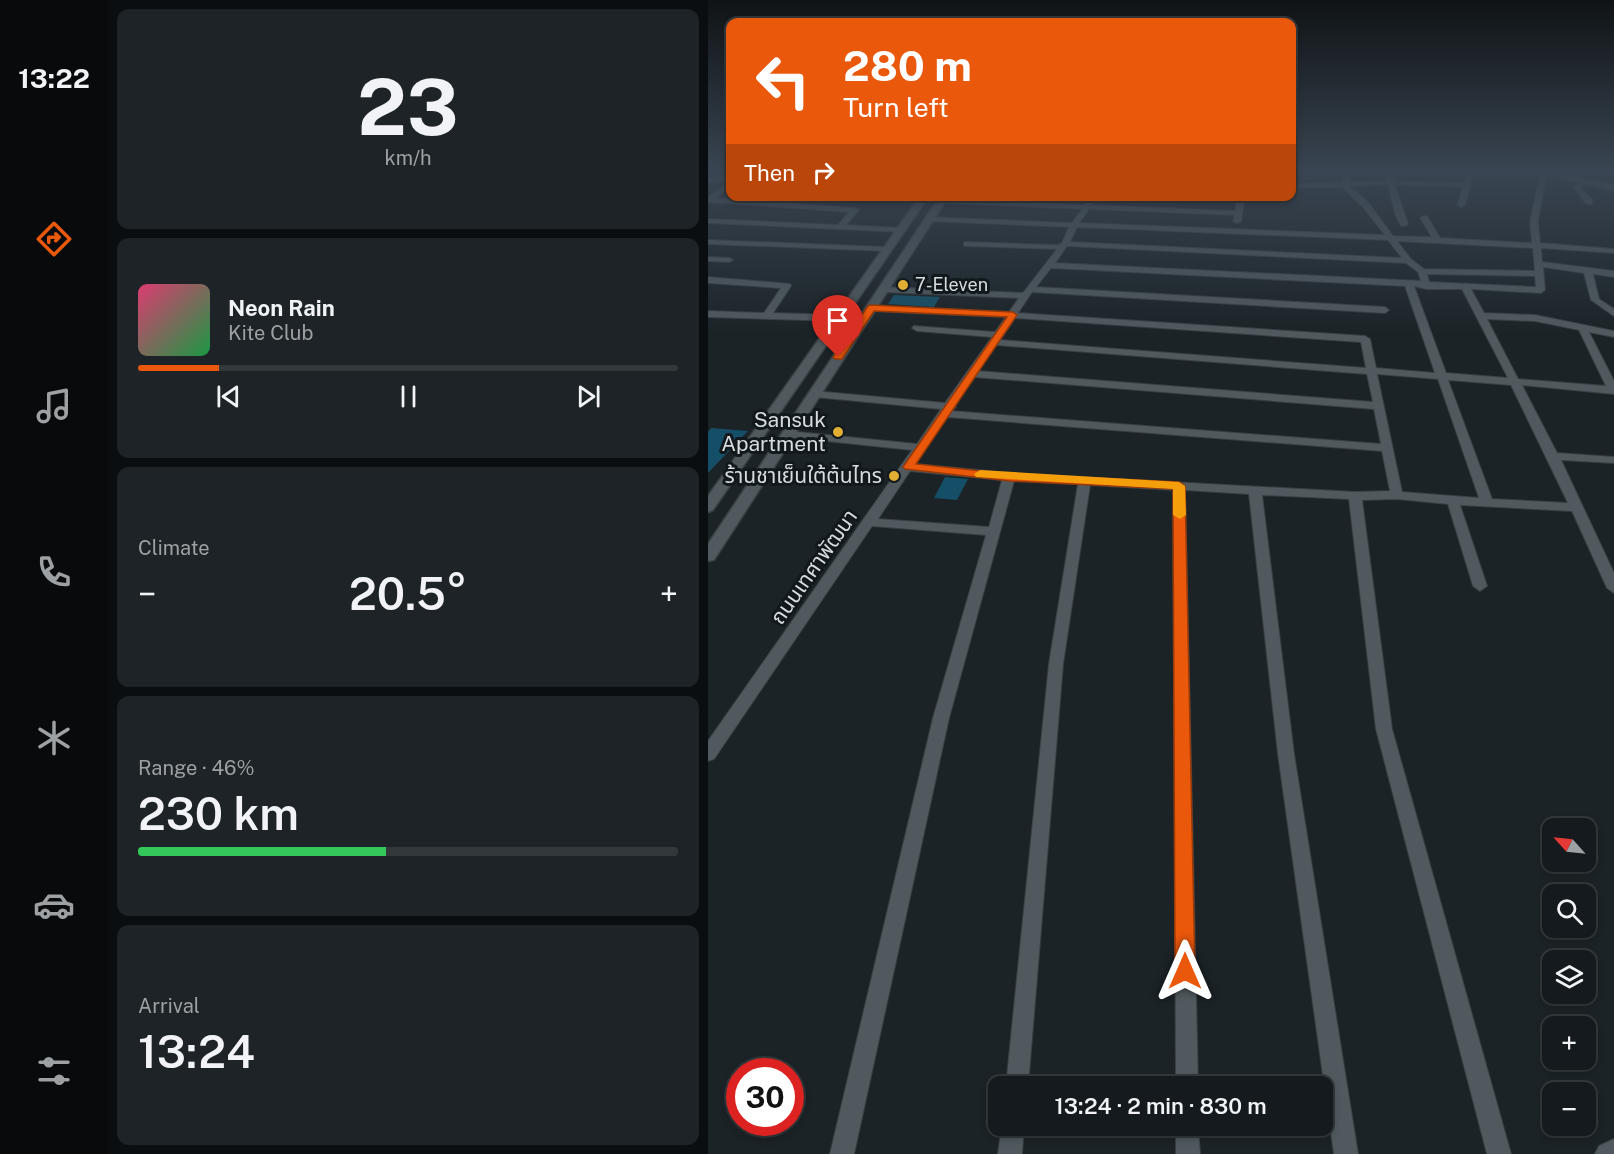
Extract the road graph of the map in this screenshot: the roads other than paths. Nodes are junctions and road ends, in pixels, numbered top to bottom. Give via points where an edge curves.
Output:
1 (1074, 225) edge
2 (799, 226) edge
3 (904, 226) edge
4 (925, 226) edge
5 (1094, 226) edge
6 (1236, 226) edge
7 (1382, 226) edge
8 (1429, 226) edge
9 (1535, 226) edge
10 (839, 228) joint
11 (901, 230) junction
12 (1235, 232) junction
13 (1256, 233) junction
14 (1391, 238) junction
15 (1437, 240) junction
16 (708, 242) edge
17 (967, 244) dead end
18 (1065, 244) junction
19 (1537, 244) junction
20 (886, 249) junction
21 (1614, 251) edge
22 (1252, 253) junction
23 (708, 259) edge
24 (729, 260) dead end
25 (1407, 261) junction
26 (1539, 264) junction
27 (1047, 265) junction
28 (1422, 271) junction
29 (1588, 271) junction
30 (1539, 274) junction
31 (1614, 274) edge
32 (713, 281) edge
33 (1409, 285) junction
34 (1426, 286) junction
35 (1466, 288) junction
36 (708, 289) edge
37 (884, 289) junction
38 (1028, 292) junction
39 (871, 308) junction
40 (1385, 310) dead end
41 (1614, 313) edge
42 (708, 314) edge
43 (1013, 315) junction
44 (767, 316) junction
45 (1480, 316) junction
46 (840, 318) junction
47 (1582, 327) junction
48 (917, 328) dead end
49 (1614, 334) edge
50 (996, 339) junction
51 (813, 356) junction
52 (838, 357) junction
53 (1370, 369) junction
54 (974, 374) junction
55 (1444, 376) junction
56 (1513, 381) junction
57 (1614, 390) edge
58 (814, 394) junction
59 (1378, 406) junction
60 (948, 410) junction
61 (788, 434) junction
62 (921, 448) junction
63 (1387, 448) junction
64 (1553, 456) junction
65 (1614, 460) edge
66 (909, 467) junction
67 (1010, 477) junction
68 (1085, 481) junction
69 (1179, 486) junction
70 (1255, 490) junction
71 (1355, 495) junction
72 (1397, 495) junction
73 (744, 501) junction
74 (1453, 501) junction
75 (711, 503) edge
76 (1487, 503) junction
77 (1575, 507) junction
78 (869, 522) junction
79 (993, 531) junction
80 (708, 556) edge
81 (1480, 586) dead end
82 (1614, 588) edge
83 (708, 754) edge
84 (1018, 1076) edge
85 (1187, 1076) edge
86 (1012, 1136) edge
87 (1187, 1136) edge
88 (1614, 1151) edge
89 (842, 1154) edge
90 (1010, 1154) edge
91 (1188, 1154) edge
92 (1346, 1154) edge
93 (1499, 1154) edge
94 (1607, 1154) edge

1 - 18 street, ถนนเทศาพัฒนา
2 - 10 street
3 - 11 main road
4 - 37 main road
5 - 12 street
6 - 12 street
7 - 14 street
8 - 15 street
9 - 19 street
10 - 11 street
11 - 20 main road
12 - 13 street
13 - 14 street
13 - 22 street
14 - 15 street
14 - 25 street
15 - 19 street
16 - 20 street
17 - 18 street
18 - 22 street
18 - 27 street, ถนนเทศาพัฒนา
19 - 21 street
19 - 26 street
20 - 46 main road
22 - 25 street
23 - 24 street
25 - 28 street
26 - 29 street
26 - 30 street
27 - 33 street
27 - 38 street, ถนนเทศาพัฒนา
28 - 30 street
28 - 34 street
29 - 31 street
29 - 41 street via 1595,300
30 - 35 street via 1541,290
32 - 36 street
32 - 44 street via 788,286
33 - 34 street
33 - 55 street
34 - 35 street
35 - 45 street
37 - 38 street
37 - 39 main road
38 - 40 street
38 - 43 street, ถนนเทศาพัฒนา
39 - 43 street
39 - 52 main road
42 - 44 street
43 - 50 street, ถนนเทศาพัฒนา
43 - 53 street via 1365,339
44 - 46 street
45 - 47 street via 1535,318
45 - 56 street
46 - 51 main road
47 - 49 street
47 - 57 street
48 - 50 street
50 - 53 street via 1282,365
50 - 54 street, ถนนเทศาพัฒนา
51 - 52 main road
51 - 75 main road
52 - 58 main road
53 - 55 street
53 - 59 street
54 - 59 street
54 - 60 street, ถนนเทศาพัฒนา
55 - 56 street
55 - 76 street
56 - 57 street
56 - 64 street
58 - 60 street via 883,399
58 - 61 main road
59 - 63 street
60 - 62 street, ถนนเทศาพัฒนา
60 - 63 street
61 - 62 street
61 - 73 main road
62 - 66 street, ถนนเทศาพัฒนา
63 - 72 street
64 - 65 street
64 - 77 street
66 - 67 street
66 - 78 street, ถนนเทศาพัฒนา
67 - 68 street
67 - 79 street
68 - 69 street
68 - 84 street via 1056,664
69 - 70 street
69 - 85 street
70 - 71 street
70 - 92 street via 1286,754
71 - 72 street
71 - 93 street via 1383,729
72 - 74 street
73 - 75 main road
73 - 80 main road
74 - 76 street
74 - 81 street
76 - 77 street
77 - 82 street
78 - 79 street
78 - 83 street, ถนนเทศาพัฒนา
79 - 89 street via 941,718
86 - 90 street
87 - 91 street
88 - 94 street

